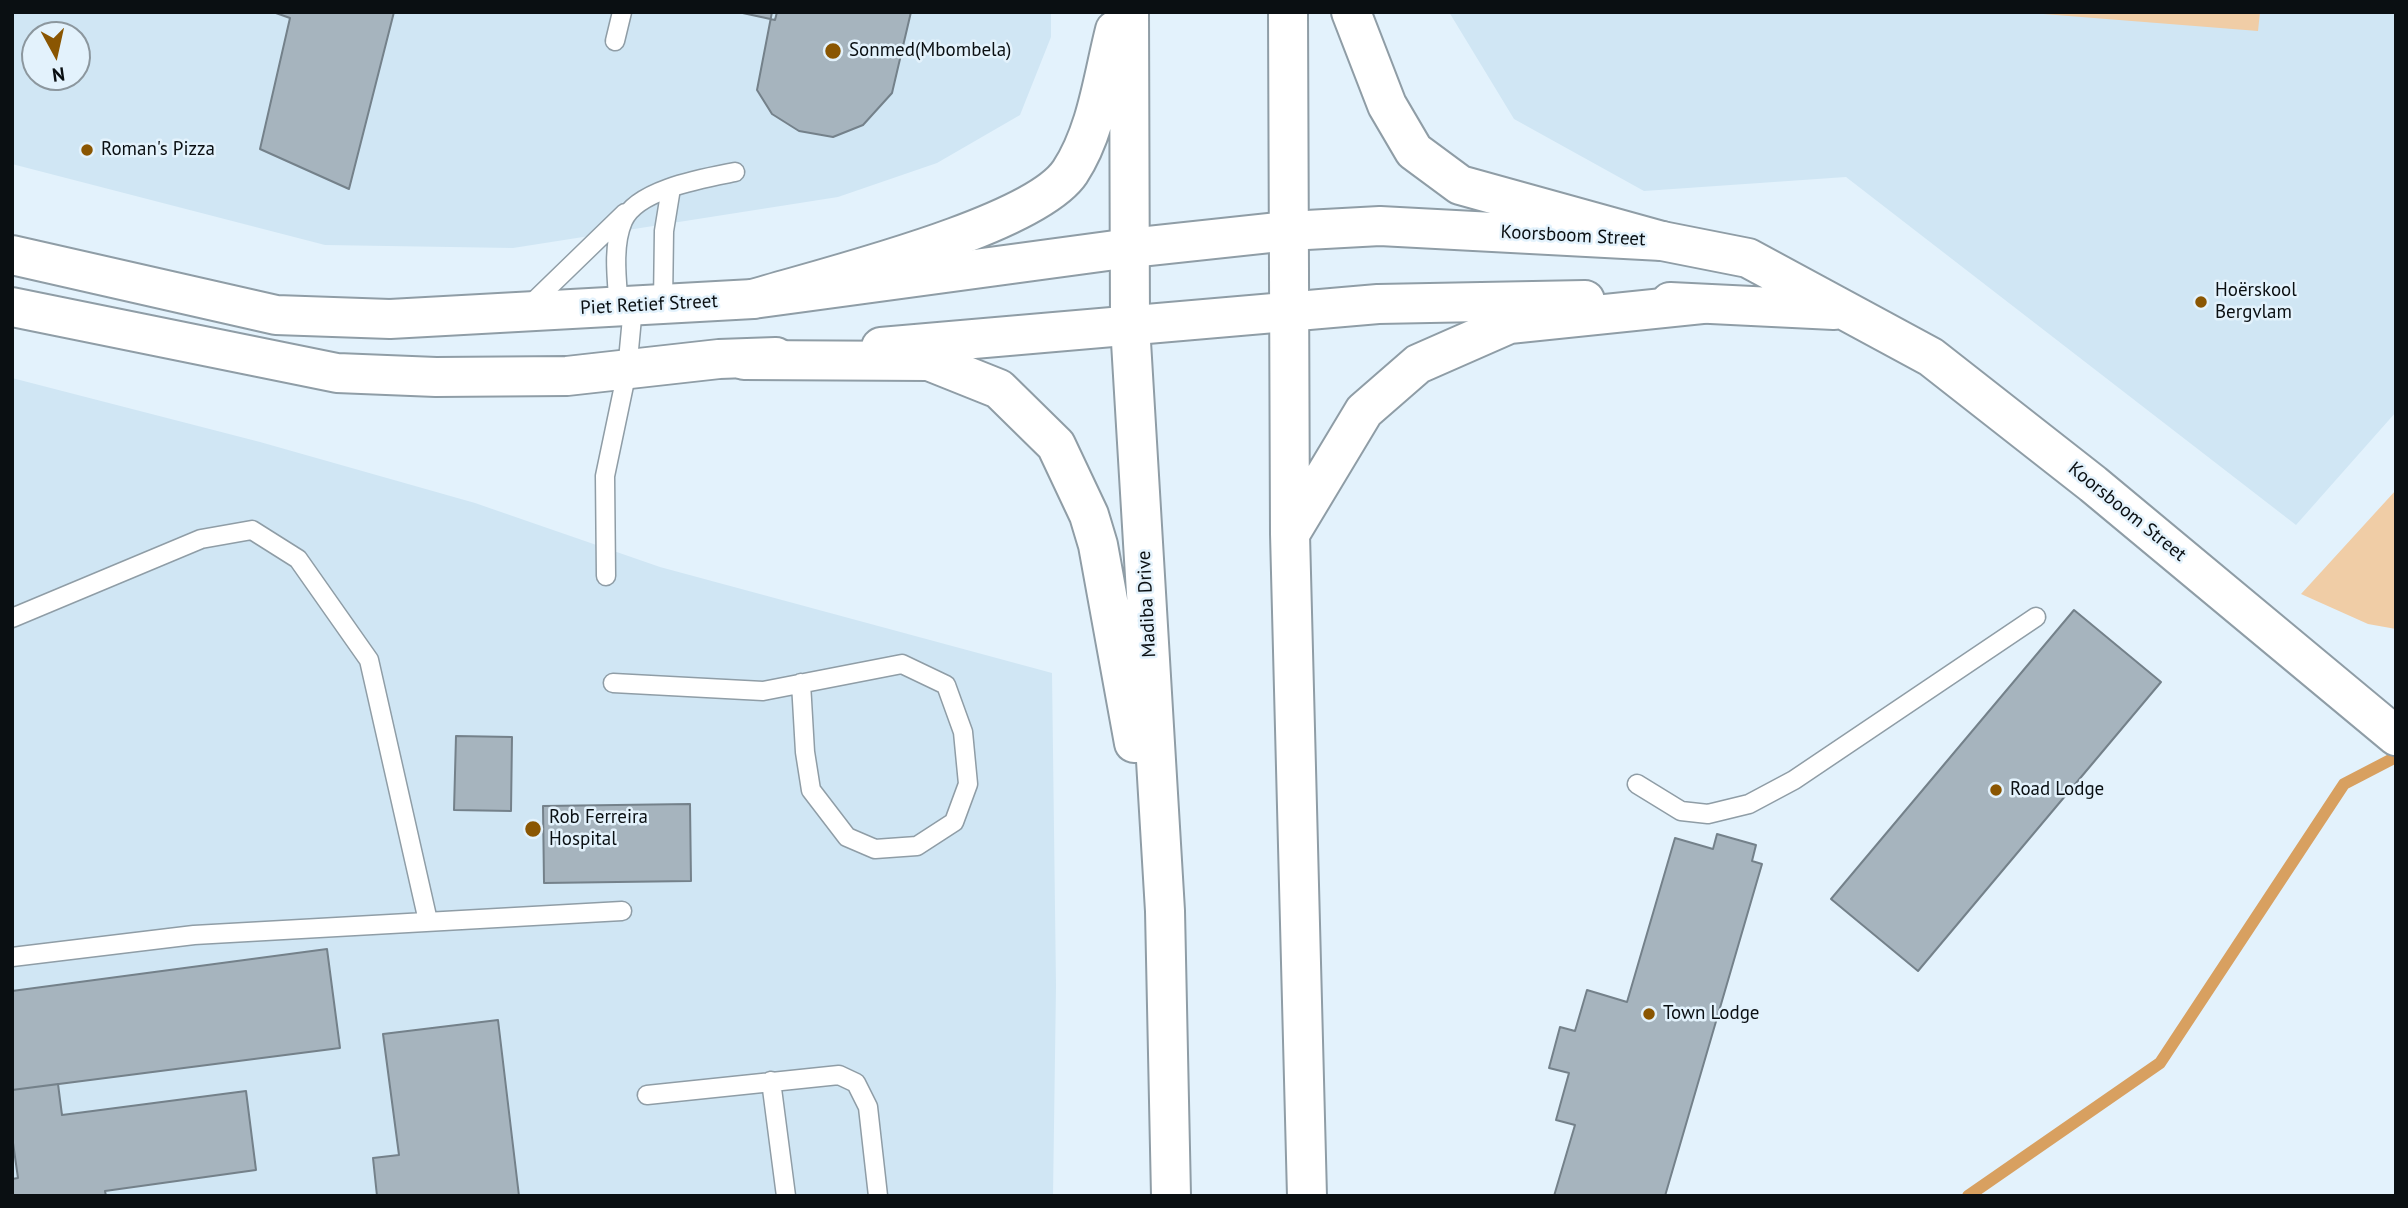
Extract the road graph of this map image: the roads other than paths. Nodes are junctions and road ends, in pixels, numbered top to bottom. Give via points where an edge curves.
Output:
1 (622, 12) edge
2 (1119, 12) edge
3 (1129, 12) edge
4 (1289, 12) edge
5 (1351, 12) edge
6 (615, 41) dead end
7 (735, 172) dead end
8 (671, 188) junction
9 (632, 207) junction
10 (1287, 231) junction
11 (1662, 241) junction
12 (1130, 248) junction
13 (12, 255) edge
14 (753, 299) junction
15 (1702, 304) junction
16 (638, 306) junction
17 (12, 307) edge
18 (1843, 310) junction
19 (1288, 312) junction
20 (522, 313) junction
21 (1130, 325) junction
22 (744, 360) junction
23 (627, 371) junction
24 (1290, 534) junction
25 (606, 576) dead end
26 (2036, 617) dead end
27 (12, 618) edge
28 (801, 682) junction
29 (613, 684) dead end
30 (2390, 731) edge
31 (1637, 784) dead end
32 (622, 911) dead end
33 (1165, 911) junction
34 (428, 921) junction
35 (12, 957) edge
36 (771, 1081) junction
37 (647, 1095) dead end
38 (786, 1196) edge
39 (878, 1196) edge
40 (1171, 1196) edge
41 (1307, 1196) edge

1 - 6 lane
2 - 14 main road via 1089,136 1069,174 1040,199 970,233
3 - 12 main road, Madiba Drive
4 - 10 main road
5 - 11 main road via 1387,105 1414,151 1460,186
7 - 8 lane
8 - 9 lane
8 - 16 lane via 662,261
9 - 16 lane via 619,236
9 - 20 lane
10 - 11 main road, Koorsboom Street via 1380,226
10 - 12 main road, Piet Retief Street
10 - 19 main road
11 - 18 main road, Koorsboom Street via 1748,258
12 - 14 main road, Piet Retief Street
12 - 21 main road, Madiba Drive
13 - 20 main road, Piet Retief Street via 276,315 390,319
14 - 16 main road, Piet Retief Street
15 - 18 main road, Koorsboom Street
15 - 19 main road, Koorsboom Street via 1620,299 1378,304
15 - 24 main road via 1509,324 1418,364 1364,411
16 - 20 main road, Piet Retief Street
16 - 23 lane
17 - 23 main road via 337,373 518,377
18 - 30 main road, Koorsboom Street via 1931,357 2093,484
19 - 21 main road
19 - 24 main road
21 - 22 main road
21 - 33 main road, Madiba Drive
22 - 23 main road
22 - 33 main road via 929,361 999,388 1056,445 1098,545
23 - 25 lane via 605,476
24 - 41 main road
26 - 31 lane via 1794,780 1749,804 1709,814 1681,811
27 - 34 lane via 201,539 252,530 298,559 369,660
28 - 28 lane via 902,664 946,685 963,732 968,784 954,822 917,846 875,849 847,837 811,790
28 - 29 lane via 764,691
32 - 34 lane
33 - 40 main road, Madiba Drive
34 - 35 lane via 194,935
36 - 37 lane
36 - 38 lane
36 - 39 lane via 839,1075 856,1083 867,1107

